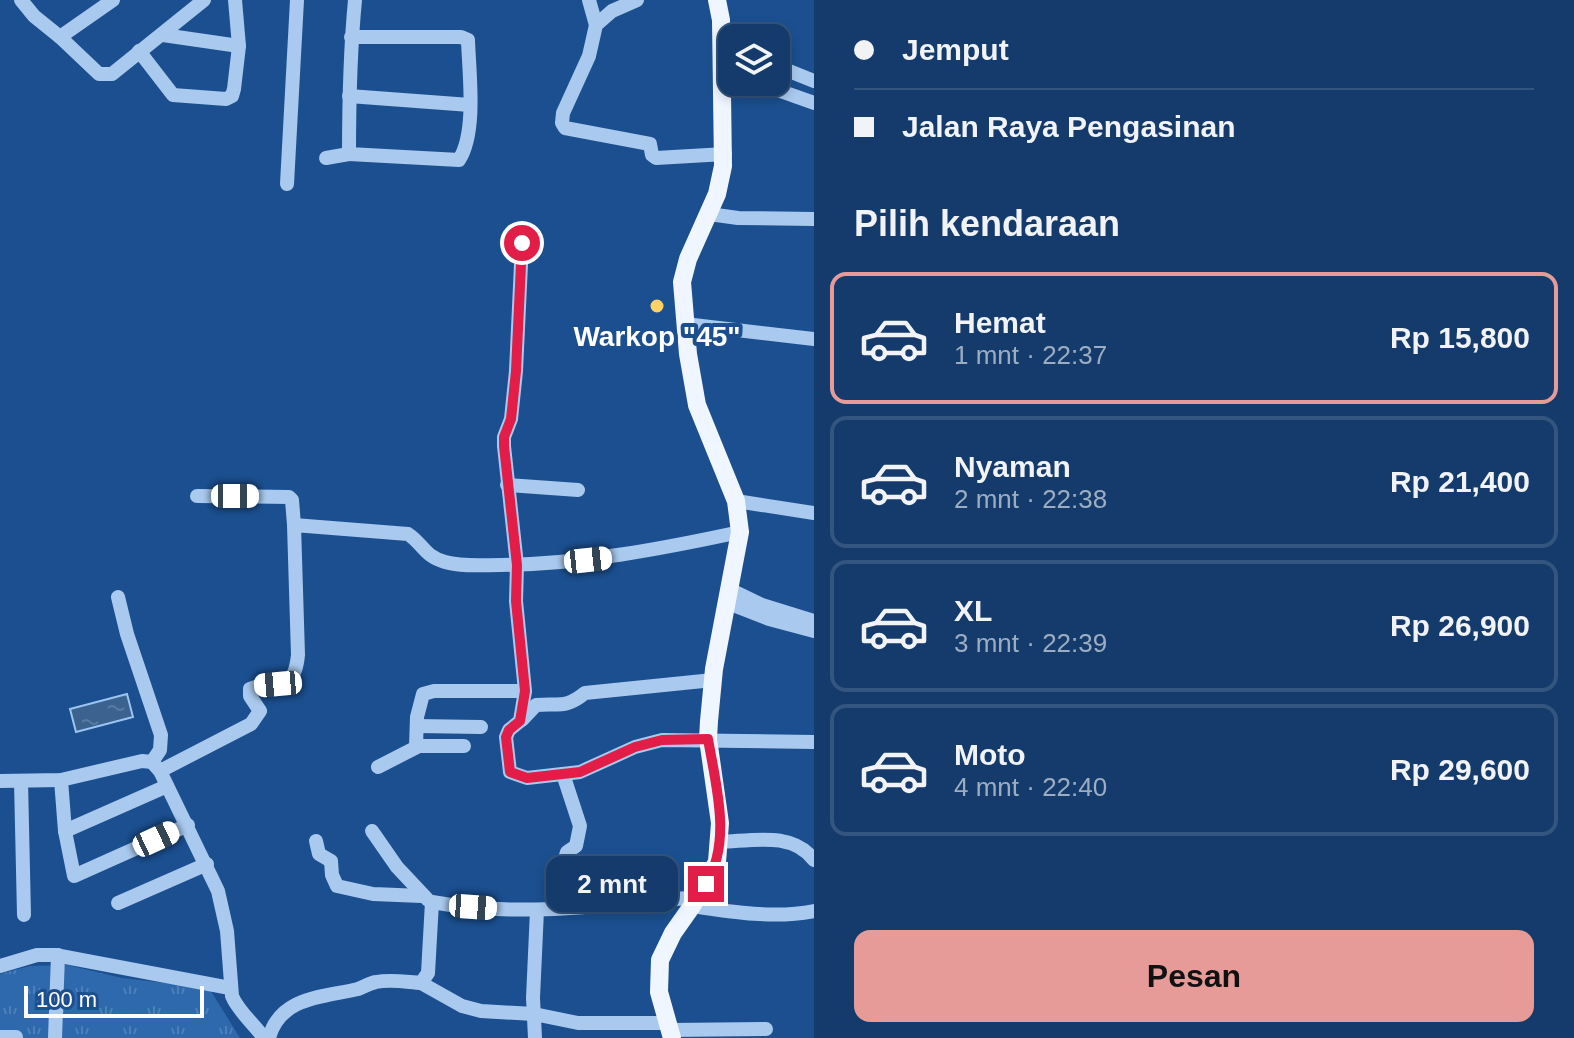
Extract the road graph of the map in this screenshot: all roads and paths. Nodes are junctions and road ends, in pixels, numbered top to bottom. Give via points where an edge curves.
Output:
1 (21, 0) edge
2 (113, 0) edge
3 (204, 0) edge
4 (235, 0) edge
5 (297, 0) edge
6 (355, 0) edge
7 (589, 0) edge
8 (637, 0) edge
9 (717, 0) edge
10 (722, 24) edge
11 (596, 25) junction
12 (163, 35) junction
13 (60, 37) junction
14 (351, 37) junction
15 (239, 46) junction
16 (139, 51) junction
17 (790, 71) edge
18 (814, 81) edge
19 (790, 94) edge
20 (349, 96) junction
21 (722, 96) edge
22 (814, 103) edge
23 (470, 105) junction
24 (349, 154) junction
25 (725, 154) junction
26 (326, 158) dead end
27 (287, 184) dead end
28 (709, 214) junction
29 (814, 219) edge
30 (522, 243) dead end
31 (685, 324) junction
32 (814, 339) edge
33 (507, 485) junction
34 (578, 490) dead end
35 (197, 496) dead end
36 (736, 501) junction
37 (814, 513) edge
38 (294, 525) junction
39 (740, 532) junction
40 (517, 565) junction
41 (730, 596) junction
42 (118, 597) dead end
43 (814, 621) edge
44 (814, 631) edge
45 (713, 680) junction
46 (525, 691) junction
47 (520, 721) junction
48 (417, 726) junction
49 (481, 727) dead end
50 (708, 739) junction
51 (814, 742) edge
52 (464, 746) dead end
53 (417, 747) junction
54 (156, 766) junction
55 (378, 767) dead end
56 (563, 774) junction
57 (61, 780) junction
58 (0, 781) edge
59 (21, 781) junction
60 (167, 786) junction
61 (188, 825) junction
62 (65, 831) junction
63 (372, 831) dead end
64 (316, 841) dead end
65 (720, 842) junction
66 (814, 860) edge
67 (564, 862) dead end
68 (207, 864) junction
69 (427, 899) junction
70 (695, 902) junction
71 (118, 903) dead end
72 (537, 910) junction
73 (814, 911) edge
74 (24, 915) dead end
75 (58, 955) junction
76 (0, 966) edge
77 (421, 983) junction
78 (230, 988) junction
79 (534, 1014) junction
80 (766, 1029) dead end
81 (670, 1030) edge
82 (0, 1037) edge
83 (16, 1037) edge
84 (55, 1038) edge
85 (266, 1038) edge
86 (535, 1038) edge

1 - 13 street
2 - 13 street
3 - 12 street
4 - 15 street
5 - 27 street
6 - 14 street
7 - 11 street
8 - 11 street
9 - 10 main road
11 - 25 street via 589,56 563,113 565,128 650,144 656,158
12 - 15 street
12 - 16 street
13 - 16 street via 99,74 112,74
14 - 20 street
14 - 23 street via 468,40
15 - 16 street via 234,89 226,99 173,95
17 - 18 street
19 - 22 street
20 - 23 street
20 - 24 street
21 - 25 main road
23 - 24 street via 466,150 459,160
24 - 26 street
25 - 28 main road
28 - 29 street
28 - 31 main road via 684,269
30 - 33 street via 516,371 504,437
31 - 32 street
31 - 36 main road via 697,405
33 - 34 street
33 - 40 street
35 - 38 street via 289,497
36 - 37 street
36 - 39 main road
38 - 40 street via 408,534 421,549 445,562
38 - 54 street via 295,674 287,682 250,689 260,711 251,724
39 - 40 street via 604,559
39 - 41 main road
40 - 46 street
41 - 43 street
41 - 44 street via 756,615
41 - 45 main road
42 - 54 street via 161,735
45 - 47 street via 585,693 573,703 536,705
45 - 50 main road
46 - 47 street
46 - 48 street via 427,691
47 - 56 street via 506,737 510,772 527,778
48 - 49 street
48 - 53 street
50 - 51 street
50 - 56 street via 662,740
50 - 65 main road
52 - 53 street
53 - 55 street
54 - 57 street via 142,761
54 - 60 street
56 - 67 street via 580,826 576,846
57 - 59 street
57 - 62 street
58 - 59 street
59 - 74 street
60 - 61 street
60 - 62 street
61 - 62 street via 74,876
61 - 68 street
63 - 69 street
64 - 69 street via 319,854 331,861 337,886
65 - 66 street via 786,841
65 - 70 main road via 713,873
68 - 71 street
68 - 78 street via 224,912
69 - 72 street
69 - 77 street via 428,973
70 - 72 street
70 - 73 street via 737,913
70 - 81 main road via 660,960 659,992
72 - 79 street
75 - 76 street
75 - 78 street
75 - 84 street
77 - 79 street via 472,1009
77 - 85 street via 376,982 318,995 293,1005
78 - 85 street via 235,1005
79 - 81 street
79 - 86 street
80 - 81 street
82 - 83 street

